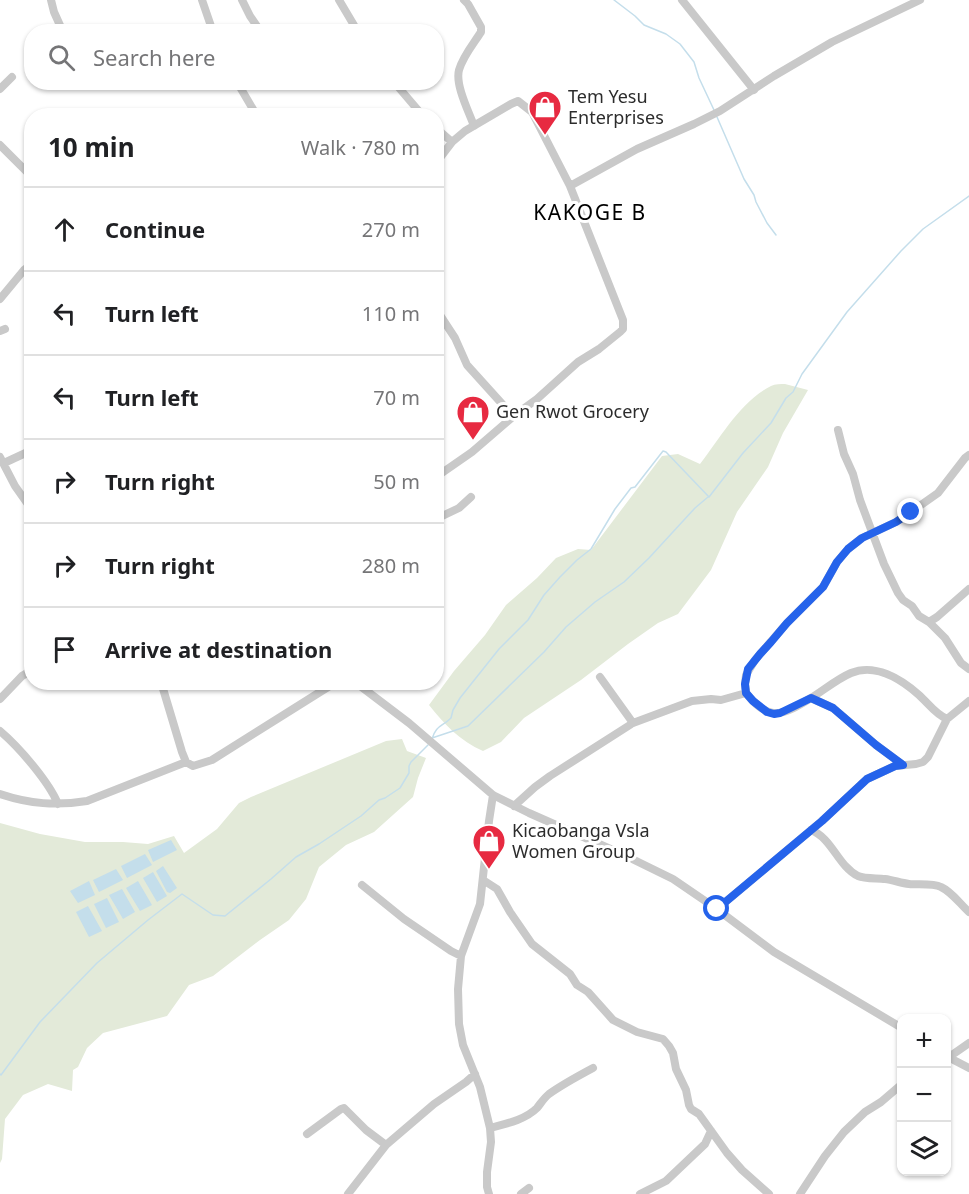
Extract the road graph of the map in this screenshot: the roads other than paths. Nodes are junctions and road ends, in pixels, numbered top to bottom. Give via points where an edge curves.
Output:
1 (51, 0) edge
2 (202, 0) edge
3 (242, 0) edge
4 (339, 0) edge
5 (682, 0) edge
6 (920, 0) edge
7 (468, 1) edge
8 (59, 24) edge
9 (210, 24) edge
10 (256, 24) edge
11 (353, 24) edge
12 (12, 77) dead end
13 (0, 89) edge
14 (242, 90) edge
15 (401, 90) edge
16 (754, 90) junction
17 (252, 108) edge
18 (416, 108) edge
19 (474, 126) junction
20 (444, 135) edge
21 (452, 142) junction
22 (0, 146) edge
23 (444, 152) edge
24 (24, 169) edge
25 (570, 186) junction
26 (24, 270) edge
27 (0, 299) edge
28 (444, 321) edge
29 (515, 415) junction
30 (838, 430) dead end
31 (24, 453) edge
32 (969, 455) edge
33 (2, 460) edge
34 (444, 471) edge
35 (471, 497) dead end
36 (24, 499) edge
37 (444, 515) edge
38 (873, 533) junction
39 (969, 589) edge
40 (929, 622) junction
41 (968, 666) edge
42 (24, 675) edge
43 (600, 677) dead end
44 (163, 690) edge
45 (323, 690) edge
46 (366, 690) edge
47 (746, 693) junction
48 (811, 698) junction
49 (0, 699) edge
50 (969, 702) edge
51 (947, 719) junction
52 (633, 723) junction
53 (0, 731) edge
54 (186, 762) junction
55 (903, 765) junction
56 (0, 794) edge
57 (493, 795) junction
58 (58, 804) junction
59 (514, 806) junction
60 (811, 830) junction
61 (483, 880) junction
62 (362, 885) dead end
63 (717, 909) junction
64 (969, 912) edge
65 (461, 956) junction
66 (897, 1026) edge
67 (969, 1043) edge
68 (951, 1055) edge
69 (951, 1059) edge
70 (593, 1068) dead end
71 (969, 1068) edge
72 (475, 1074) junction
73 (897, 1088) edge
74 (490, 1128) junction
75 (711, 1131) junction
76 (308, 1134) dead end
77 (386, 1145) junction
78 (348, 1194) edge
79 (489, 1194) edge
80 (640, 1194) edge
81 (769, 1194) edge
82 (800, 1194) edge

1 - 8 street
2 - 9 street
3 - 10 street
4 - 11 street
5 - 16 street
6 - 16 street via 832,42
7 - 19 street via 481,32 458,76
12 - 13 street
14 - 17 street
15 - 18 street
16 - 25 street
19 - 21 street
19 - 25 street via 511,104 523,103 532,112
20 - 21 street
21 - 23 street
22 - 24 street
25 - 29 street via 623,320 623,329
26 - 27 street
28 - 29 street via 467,364
29 - 34 street
30 - 38 street
31 - 33 street
32 - 38 street via 938,493
33 - 36 street
35 - 37 street
38 - 40 street via 901,597
38 - 47 street via 848,549 823,587 748,669
39 - 40 street
40 - 41 street via 961,663
42 - 49 street
43 - 52 street
44 - 54 street
45 - 54 street via 212,760 196,766
46 - 57 street
47 - 48 street via 774,714
47 - 52 street via 721,700 692,701
48 - 51 street via 852,673 867,669 894,677
48 - 55 street via 833,708
50 - 51 street
51 - 55 street via 927,758
52 - 59 street via 550,776
53 - 58 street via 21,751
54 - 58 street via 87,801
55 - 60 street via 867,779
56 - 58 street
57 - 59 street
57 - 61 street
59 - 63 street via 673,879
60 - 63 street
60 - 64 street via 859,877 934,884
61 - 65 street via 480,904
61 - 75 street via 497,889 532,944 570,974 613,1020 663,1039 673,1053 691,1109
62 - 65 street
63 - 66 street via 774,952
65 - 72 street via 459,1024
67 - 68 street
69 - 71 street
70 - 74 street via 550,1094 528,1114
72 - 74 street
72 - 77 street
73 - 82 street via 844,1132
74 - 79 street
75 - 80 street via 705,1144 666,1181
75 - 81 street via 742,1170
76 - 77 street via 344,1108
77 - 78 street

